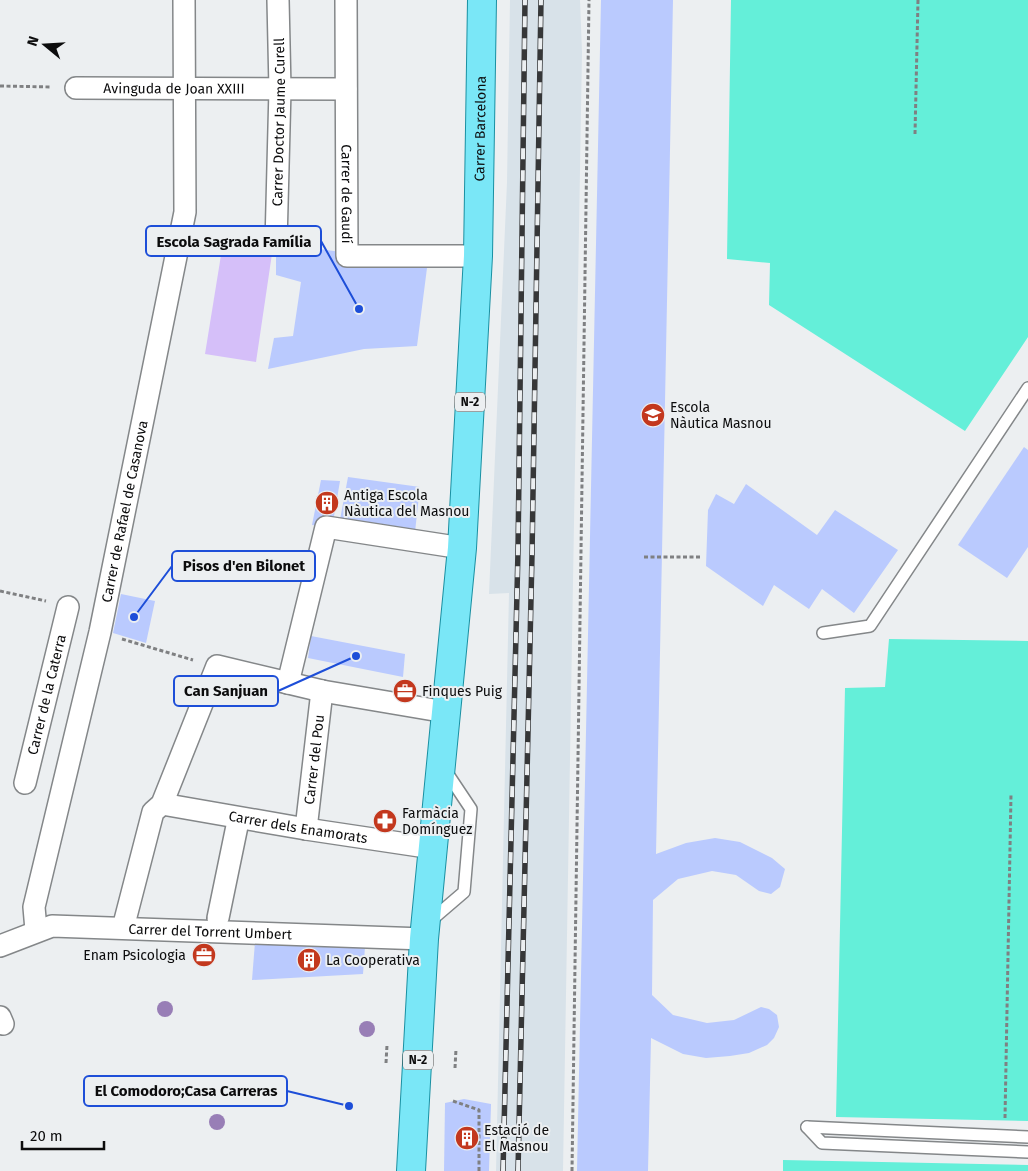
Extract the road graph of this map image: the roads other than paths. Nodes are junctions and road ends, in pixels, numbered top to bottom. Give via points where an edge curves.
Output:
1 (184, 0) edge
2 (278, 0) edge
3 (346, 0) edge
4 (482, 0) edge
5 (76, 88) road end
6 (183, 89) junction
7 (280, 89) junction
8 (346, 89) junction
9 (276, 243) dead end
10 (478, 256) junction
11 (1028, 388) edge
12 (462, 548) junction
13 (68, 607) dead end
14 (823, 633) dead end
15 (288, 683) junction
16 (322, 691) junction
17 (446, 712) junction
18 (441, 764) junction
19 (25, 783) dead end
20 (162, 804) junction
21 (237, 826) dead end
22 (306, 829) junction
23 (433, 848) junction
24 (218, 918) dead end
25 (123, 928) junction
26 (36, 930) junction
27 (425, 932) junction
28 (0, 946) edge
29 (1028, 1137) edge
30 (1028, 1152) edge
31 (411, 1171) edge

1 - 6 street, Carrer de Rafael de Casanova
2 - 7 street, Carrer Doctor Jaume Curell
3 - 8 street, Carrer de Gaudí
4 - 10 main road, Carrer Barcelona / N-2
5 - 6 street, Avinguda de Joan XXIII
6 - 7 street, Avinguda de Joan XXIII
6 - 26 street, Carrer de Rafael de Casanova via 186,212 100,632 34,907
7 - 8 street, Avinguda de Joan XXIII
7 - 9 street, Carrer Doctor Jaume Curell
8 - 10 street, Carrer de Gaudí via 347,256
10 - 12 main road, N-2
11 - 14 lane via 870,626
12 - 15 street via 326,527
12 - 17 main road, N-2
13 - 19 street, Carrer de la Caterra
15 - 16 street
15 - 20 street via 217,666
16 - 17 street
16 - 22 street, Carrer del Pou
17 - 18 main road, N-2
18 - 23 main road, N-2
18 - 27 lane via 471,809 464,892
20 - 22 street, Carrer dels Enamorats
20 - 25 street via 153,812
21 - 24 street
22 - 23 street, Carrer dels Enamorats
23 - 27 main road, N-2
25 - 26 street, Carrer del Torrent Umbert via 52,926
25 - 27 street, Carrer del Torrent Umbert
26 - 28 street, Carrer del Torrent Umbert
27 - 31 main road, N-2
29 - 30 lane via 808,1127 822,1143

